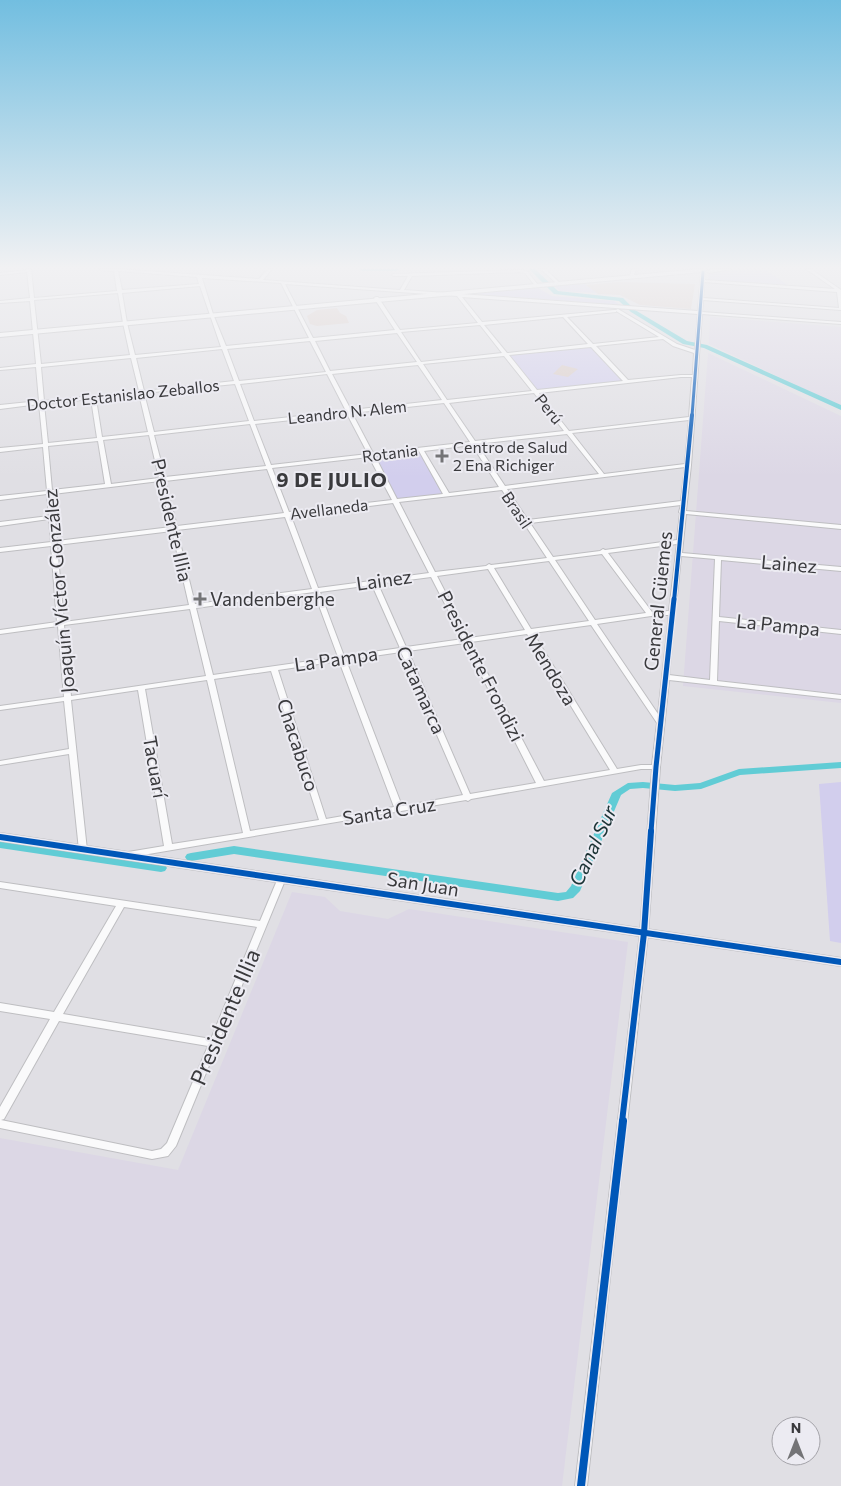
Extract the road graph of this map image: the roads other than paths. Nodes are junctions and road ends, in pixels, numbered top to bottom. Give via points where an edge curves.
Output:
1 (36, 338) edge
2 (129, 338) edge
3 (220, 338) edge
4 (320, 338) edge
5 (403, 338) edge
6 (492, 338) edge
7 (586, 338) edge
8 (660, 338) edge
9 (663, 338) edge
10 (698, 338) edge
11 (313, 339) junction
12 (594, 346) junction
13 (223, 348) junction
14 (697, 352) junction
15 (506, 355) junction
16 (133, 356) junction
17 (420, 364) junction
18 (39, 365) junction
19 (0, 369) edge
20 (330, 373) junction
21 (694, 376) junction
22 (627, 382) junction
23 (237, 383) junction
24 (536, 392) junction
25 (142, 393) junction
26 (93, 398) junction
27 (445, 402) junction
28 (42, 403) junction
29 (0, 407) edge
30 (350, 412) junction
31 (691, 418) junction
32 (252, 423) junction
33 (568, 432) junction
34 (151, 434) junction
35 (100, 439) junction
36 (473, 443) junction
37 (46, 445) junction
38 (420, 449) junction
39 (0, 450) edge
40 (372, 455) junction
41 (688, 465) junction
42 (269, 466) junction
43 (603, 476) junction
44 (162, 479) junction
45 (108, 485) junction
46 (503, 488) junction
47 (50, 492) junction
48 (446, 495) junction
49 (0, 498) edge
50 (396, 501) junction
51 (683, 503) junction
52 (682, 512) junction
53 (287, 514) junction
54 (53, 517) junction
55 (525, 522) junction
56 (0, 524) edge
57 (841, 527) edge
58 (174, 528) junction
59 (678, 542) junction
60 (55, 543) junction
61 (0, 550) edge
62 (603, 551) junction
63 (678, 554) junction
64 (718, 557) junction
65 (549, 558) junction
66 (489, 566) junction
67 (841, 569) edge
68 (433, 574) junction
69 (374, 582) junction
70 (316, 589) junction
71 (192, 606) junction
72 (672, 613) junction
73 (650, 614) junction
74 (716, 619) junction
75 (592, 622) junction
76 (62, 624) junction
77 (528, 631) junction
78 (0, 632) edge
79 (841, 632) edge
80 (467, 640) junction
81 (403, 649) junction
82 (342, 658) junction
83 (274, 668) junction
84 (209, 677) junction
85 (665, 677) junction
86 (713, 683) junction
87 (141, 687) junction
88 (841, 697) edge
89 (68, 698) junction
90 (0, 708) edge
91 (660, 722) junction
92 (72, 751) junction
93 (0, 763) edge
94 (656, 767) junction
95 (614, 771) junction
96 (541, 784) junction
97 (468, 798) junction
98 (399, 809) junction
99 (323, 821) junction
100 (247, 834) junction
101 (0, 837) edge
102 (168, 846) junction
103 (83, 850) junction
104 (122, 855) junction
105 (282, 878) junction
106 (0, 885) edge
107 (121, 904) junction
108 (263, 925) junction
109 (644, 933) junction
110 (841, 962) edge
111 (0, 1007) edge
112 (56, 1016) junction
113 (214, 1043) junction
114 (0, 1116) edge
115 (0, 1124) edge
116 (581, 1486) edge

1 - 18 street, Joaquín Víctor González
2 - 16 street, Presidente Illia
3 - 13 street
4 - 11 street
5 - 17 street, Brasil
6 - 15 street, Perú
7 - 12 street
8 - 12 street, Doctor Estanislao Zeballos
9 - 14 street
10 - 14 street, General Güemes
11 - 13 street
11 - 20 street, Presidente Frondizi
12 - 15 street, Doctor Estanislao Zeballos
12 - 22 street
13 - 16 street
13 - 23 street
14 - 21 street, General Güemes
15 - 17 street, Doctor Estanislao Zeballos
15 - 24 street, Perú
16 - 18 street
16 - 25 street, Presidente Illia
17 - 20 street, Doctor Estanislao Zeballos
17 - 27 street, Brasil
18 - 19 street
18 - 28 street, Joaquín Víctor González
20 - 23 street, Doctor Estanislao Zeballos
20 - 30 street, Presidente Frondizi
21 - 22 street, Leandro N. Alem
21 - 31 street, General Güemes
22 - 24 street, Leandro N. Alem
23 - 25 street, Doctor Estanislao Zeballos
23 - 32 street
24 - 27 street, Leandro N. Alem
24 - 33 street, Perú
25 - 26 street, Doctor Estanislao Zeballos
25 - 34 street, Presidente Illia
26 - 28 street, Doctor Estanislao Zeballos
26 - 35 street
27 - 30 street, Leandro N. Alem
27 - 36 street, Brasil
28 - 29 street, Doctor Estanislao Zeballos
28 - 37 street, Joaquín Víctor González
30 - 32 street, Leandro N. Alem
30 - 40 street, Presidente Frondizi
31 - 33 street, Rotania
31 - 41 street, General Güemes
32 - 34 street, Leandro N. Alem
32 - 42 street
33 - 36 street, Rotania
33 - 43 street, Perú
34 - 35 street, Leandro N. Alem
34 - 44 street, Presidente Illia
35 - 37 street, Leandro N. Alem
35 - 45 street
36 - 38 street, Rotania
36 - 46 street, Brasil
37 - 39 street, Leandro N. Alem
37 - 47 street, Joaquín Víctor González
38 - 40 street, Rotania
38 - 48 street
40 - 42 street, Rotania
40 - 50 street, Presidente Frondizi
41 - 43 street, Avellaneda
41 - 51 street, General Güemes
42 - 44 street, Rotania
42 - 53 street
43 - 46 street, Avellaneda
44 - 45 street, Rotania
44 - 58 street, Presidente Illia
45 - 47 street, Rotania
46 - 48 street, Avellaneda
46 - 55 street, Brasil
47 - 49 street, Rotania
47 - 54 street, Joaquín Víctor González
48 - 50 street, Avellaneda
50 - 53 street, Avellaneda
50 - 68 street, Presidente Frondizi
51 - 52 street, General Güemes
51 - 55 street
52 - 57 street
52 - 59 street, General Güemes
53 - 58 street, Avellaneda
53 - 70 street
54 - 56 street
54 - 60 street, Joaquín Víctor González
55 - 65 street, Brasil
58 - 60 street, Avellaneda
58 - 71 street, Presidente Illia
59 - 62 street, Lainez
59 - 63 street, General Güemes
60 - 61 street, Avellaneda
60 - 76 street, Joaquín Víctor González
62 - 65 street, Lainez
62 - 73 street
63 - 64 street, Lainez
63 - 72 street, General Güemes
64 - 67 street, Lainez
64 - 74 street
65 - 66 street, Lainez
65 - 75 street, Brasil
66 - 68 street, Lainez
66 - 77 street, Mendoza
68 - 69 street, Lainez
68 - 80 street, Presidente Frondizi
69 - 70 street, Lainez
69 - 81 street, Catamarca
70 - 71 street, Lainez
70 - 82 street
71 - 76 street, Lainez
71 - 84 street, Presidente Illia
72 - 73 street, La Pampa
72 - 85 street, General Güemes
73 - 75 street, La Pampa
74 - 79 street, La Pampa
74 - 86 street
75 - 77 street, La Pampa
75 - 91 street, Brasil
76 - 78 street, Lainez
76 - 89 street, Joaquín Víctor González
77 - 80 street, La Pampa
77 - 95 street, Mendoza
80 - 81 street, La Pampa
80 - 96 street, Presidente Frondizi
81 - 82 street, La Pampa
81 - 97 street, Catamarca
82 - 83 street, La Pampa
82 - 98 street
83 - 84 street, La Pampa
83 - 99 street, Chacabuco
84 - 87 street, La Pampa
84 - 100 street, Presidente Illia
85 - 86 street
85 - 91 street, General Güemes
86 - 88 street
87 - 89 street, La Pampa
87 - 102 street, Tacuarí
89 - 90 street, La Pampa
89 - 92 street, Joaquín Víctor González
91 - 94 street, General Güemes
92 - 93 street
92 - 103 street, Joaquín Víctor González
94 - 95 street, Santa Cruz
94 - 109 street, General Güemes
95 - 96 street, Santa Cruz
96 - 97 street, Santa Cruz
97 - 98 street, Santa Cruz
98 - 99 street, Santa Cruz
99 - 100 street, Santa Cruz
100 - 102 street, Santa Cruz
101 - 103 street, San Juan
102 - 104 street, Santa Cruz
103 - 104 street, San Juan
104 - 105 street, San Juan
105 - 108 street, Presidente Illia
105 - 109 street, San Juan
106 - 107 street
107 - 108 street
107 - 112 street
108 - 113 street, Presidente Illia
109 - 110 street, San Juan
109 - 116 street, General Güemes
111 - 112 street
112 - 113 street
112 - 114 street
113 - 115 street, Presidente Illia via 171,1146 164,1153 152,1155

